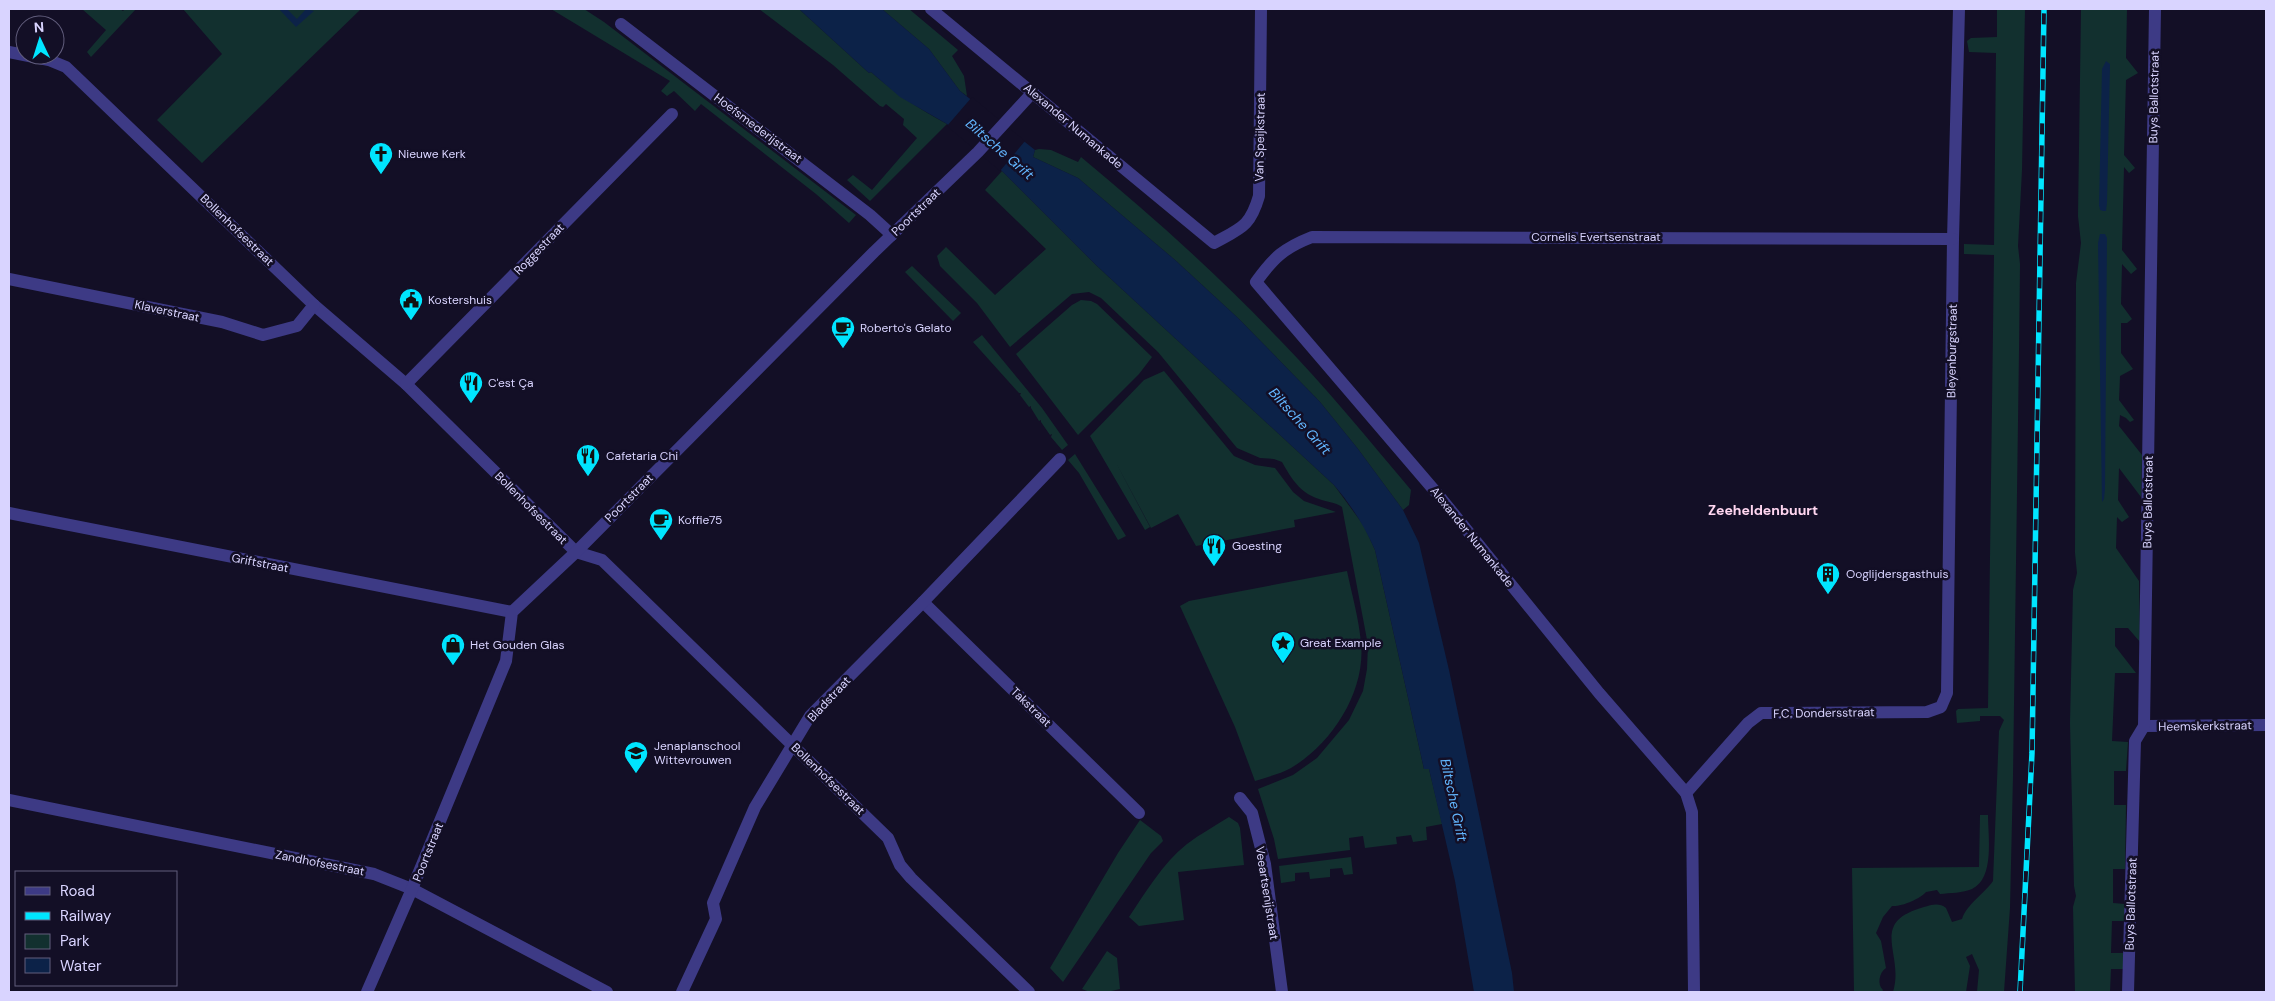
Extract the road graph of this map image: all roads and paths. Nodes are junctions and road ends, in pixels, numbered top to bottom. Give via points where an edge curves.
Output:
1 (931, 9) edge
2 (1262, 9) edge
3 (1958, 9) edge
4 (2155, 9) edge
5 (621, 24) dead end
6 (9, 52) edge
7 (1033, 92) junction
8 (672, 114) dead end
9 (892, 235) junction
10 (1953, 238) junction
11 (1214, 243) joint
12 (9, 279) edge
13 (1256, 282) joint
14 (314, 305) junction
15 (406, 384) junction
16 (1060, 459) dead end
17 (9, 513) edge
18 (576, 552) junction
19 (923, 602) junction
20 (512, 612) junction
21 (1947, 693) joint
22 (2266, 725) edge
23 (2144, 726) junction
24 (792, 744) junction
25 (1686, 793) junction
26 (1240, 798) dead end
27 (9, 800) edge
28 (1139, 812) dead end
29 (412, 889) junction
30 (367, 992) edge
31 (607, 992) edge
32 (682, 992) edge
33 (1029, 992) edge
34 (1282, 992) edge
35 (1694, 992) edge
36 (2128, 992) edge

1 - 7 street, Alexander Numankade
2 - 11 street, Van Speijkstraat via 1259,196 1253,215 1247,222
3 - 10 street, Bleyenburgstraat
4 - 23 street, Buys Ballotstraat
5 - 9 street, Hoefsmederijstraat via 863,209
6 - 14 street, Bollenhofsestraat via 66,67
7 - 9 street, Poortstraat via 978,152
7 - 11 street, Alexander Numankade
8 - 15 street, Roggestraat
9 - 18 street, Poortstraat
10 - 13 street, Cornelis Evertsenstraat via 1312,237 1290,245 1270,263
10 - 21 street, Bleyenburgstraat
12 - 14 street, Klaverstraat via 222,322 263,335 297,326
13 - 25 street, Alexander Numankade
14 - 15 street, Bollenhofsestraat
15 - 18 street, Bollenhofsestraat
16 - 19 street, Bladstraat
17 - 20 street, Griftstraat
18 - 20 street, Poortstraat
18 - 24 street, Bollenhofsestraat via 602,560
19 - 24 street, Bladstraat via 810,716
19 - 28 street, Takstraat
20 - 29 street, Poortstraat via 506,661
21 - 25 street, F.C. Dondersstraat via 1941,707 1927,712 1761,713 1748,722
22 - 23 street, Heemskerkstraat
23 - 36 street, Buys Ballotstraat via 2134,741
24 - 32 street, Bladstraat via 755,807 713,903 716,919
24 - 33 street, Bollenhofsestraat via 888,838 900,865 911,878
25 - 35 street via 1692,812
26 - 34 street, Veeartsenijstraat via 1252,813 1265,864
27 - 29 street, Zandhofsestraat via 374,874
29 - 30 street, Poortstraat
29 - 31 street, Zandhofsestraat

